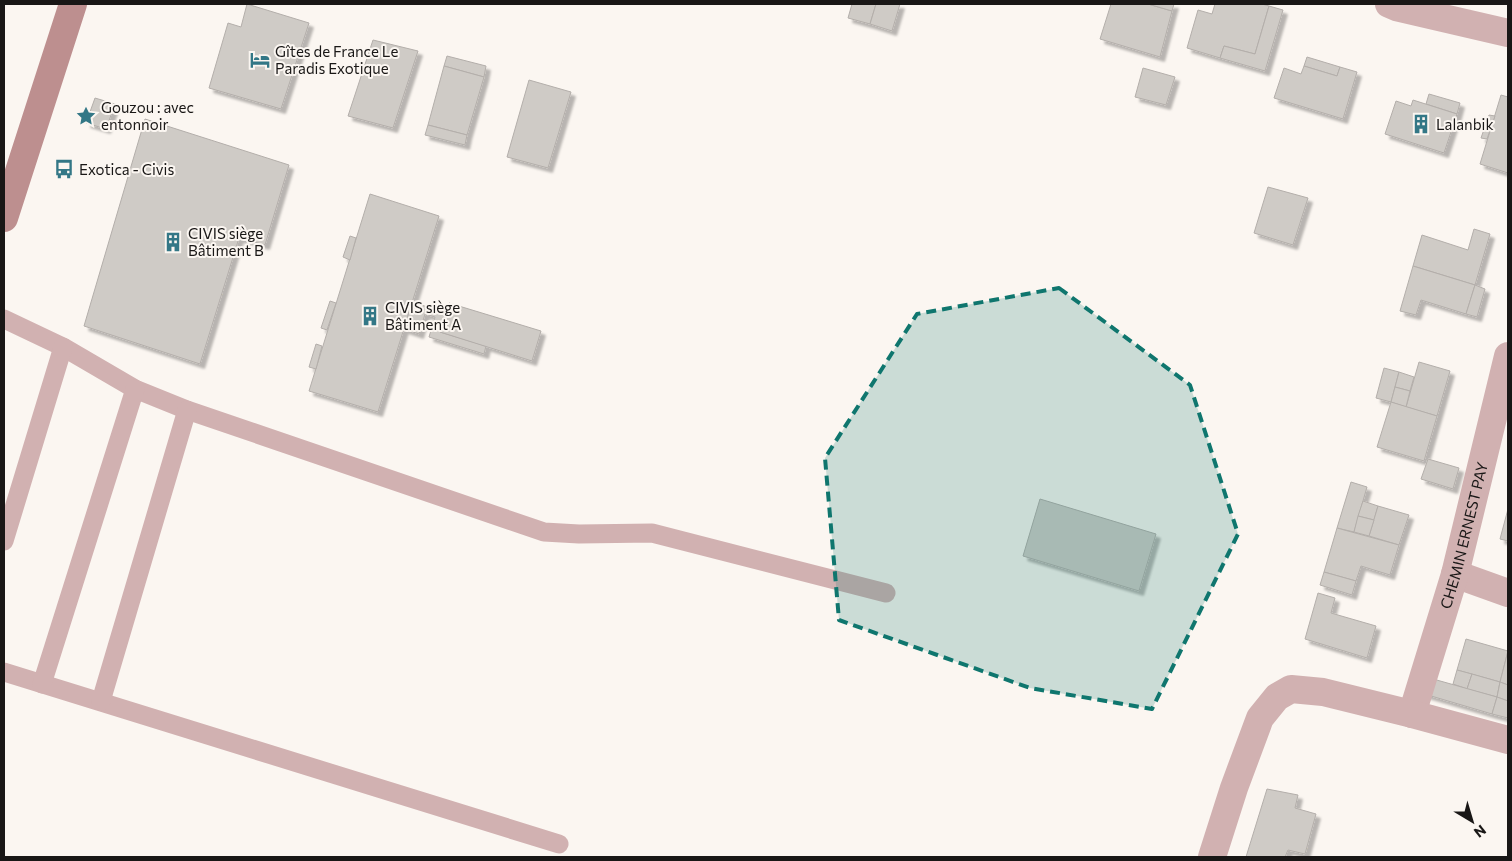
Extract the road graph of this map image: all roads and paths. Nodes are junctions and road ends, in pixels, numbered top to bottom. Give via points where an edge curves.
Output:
1 (74, 4) edge
2 (1389, 4) edge
3 (1508, 33) edge
4 (4, 218) edge
5 (4, 319) edge
6 (63, 347) junction
7 (1508, 356) edge
8 (135, 389) junction
9 (187, 410) junction
10 (4, 541) edge
11 (1455, 574) junction
12 (886, 593) dead end
13 (1508, 593) edge
14 (4, 672) edge
15 (42, 684) junction
16 (101, 701) junction
17 (1412, 714) junction
18 (1508, 740) edge
19 (558, 844) dead end
20 (1212, 857) edge

1 - 4 main road
2 - 3 street
5 - 6 lane
6 - 8 lane
6 - 10 lane
7 - 11 street, CHEMIN ERNEST PAY
8 - 9 lane
8 - 15 lane
9 - 12 lane via 544,532 652,533
9 - 16 lane
11 - 13 street
11 - 17 street, CHEMIN ERNEST PAY
14 - 15 lane
15 - 16 lane
16 - 19 lane
17 - 18 street
17 - 20 street via 1323,692 1291,690 1277,697 1260,718

